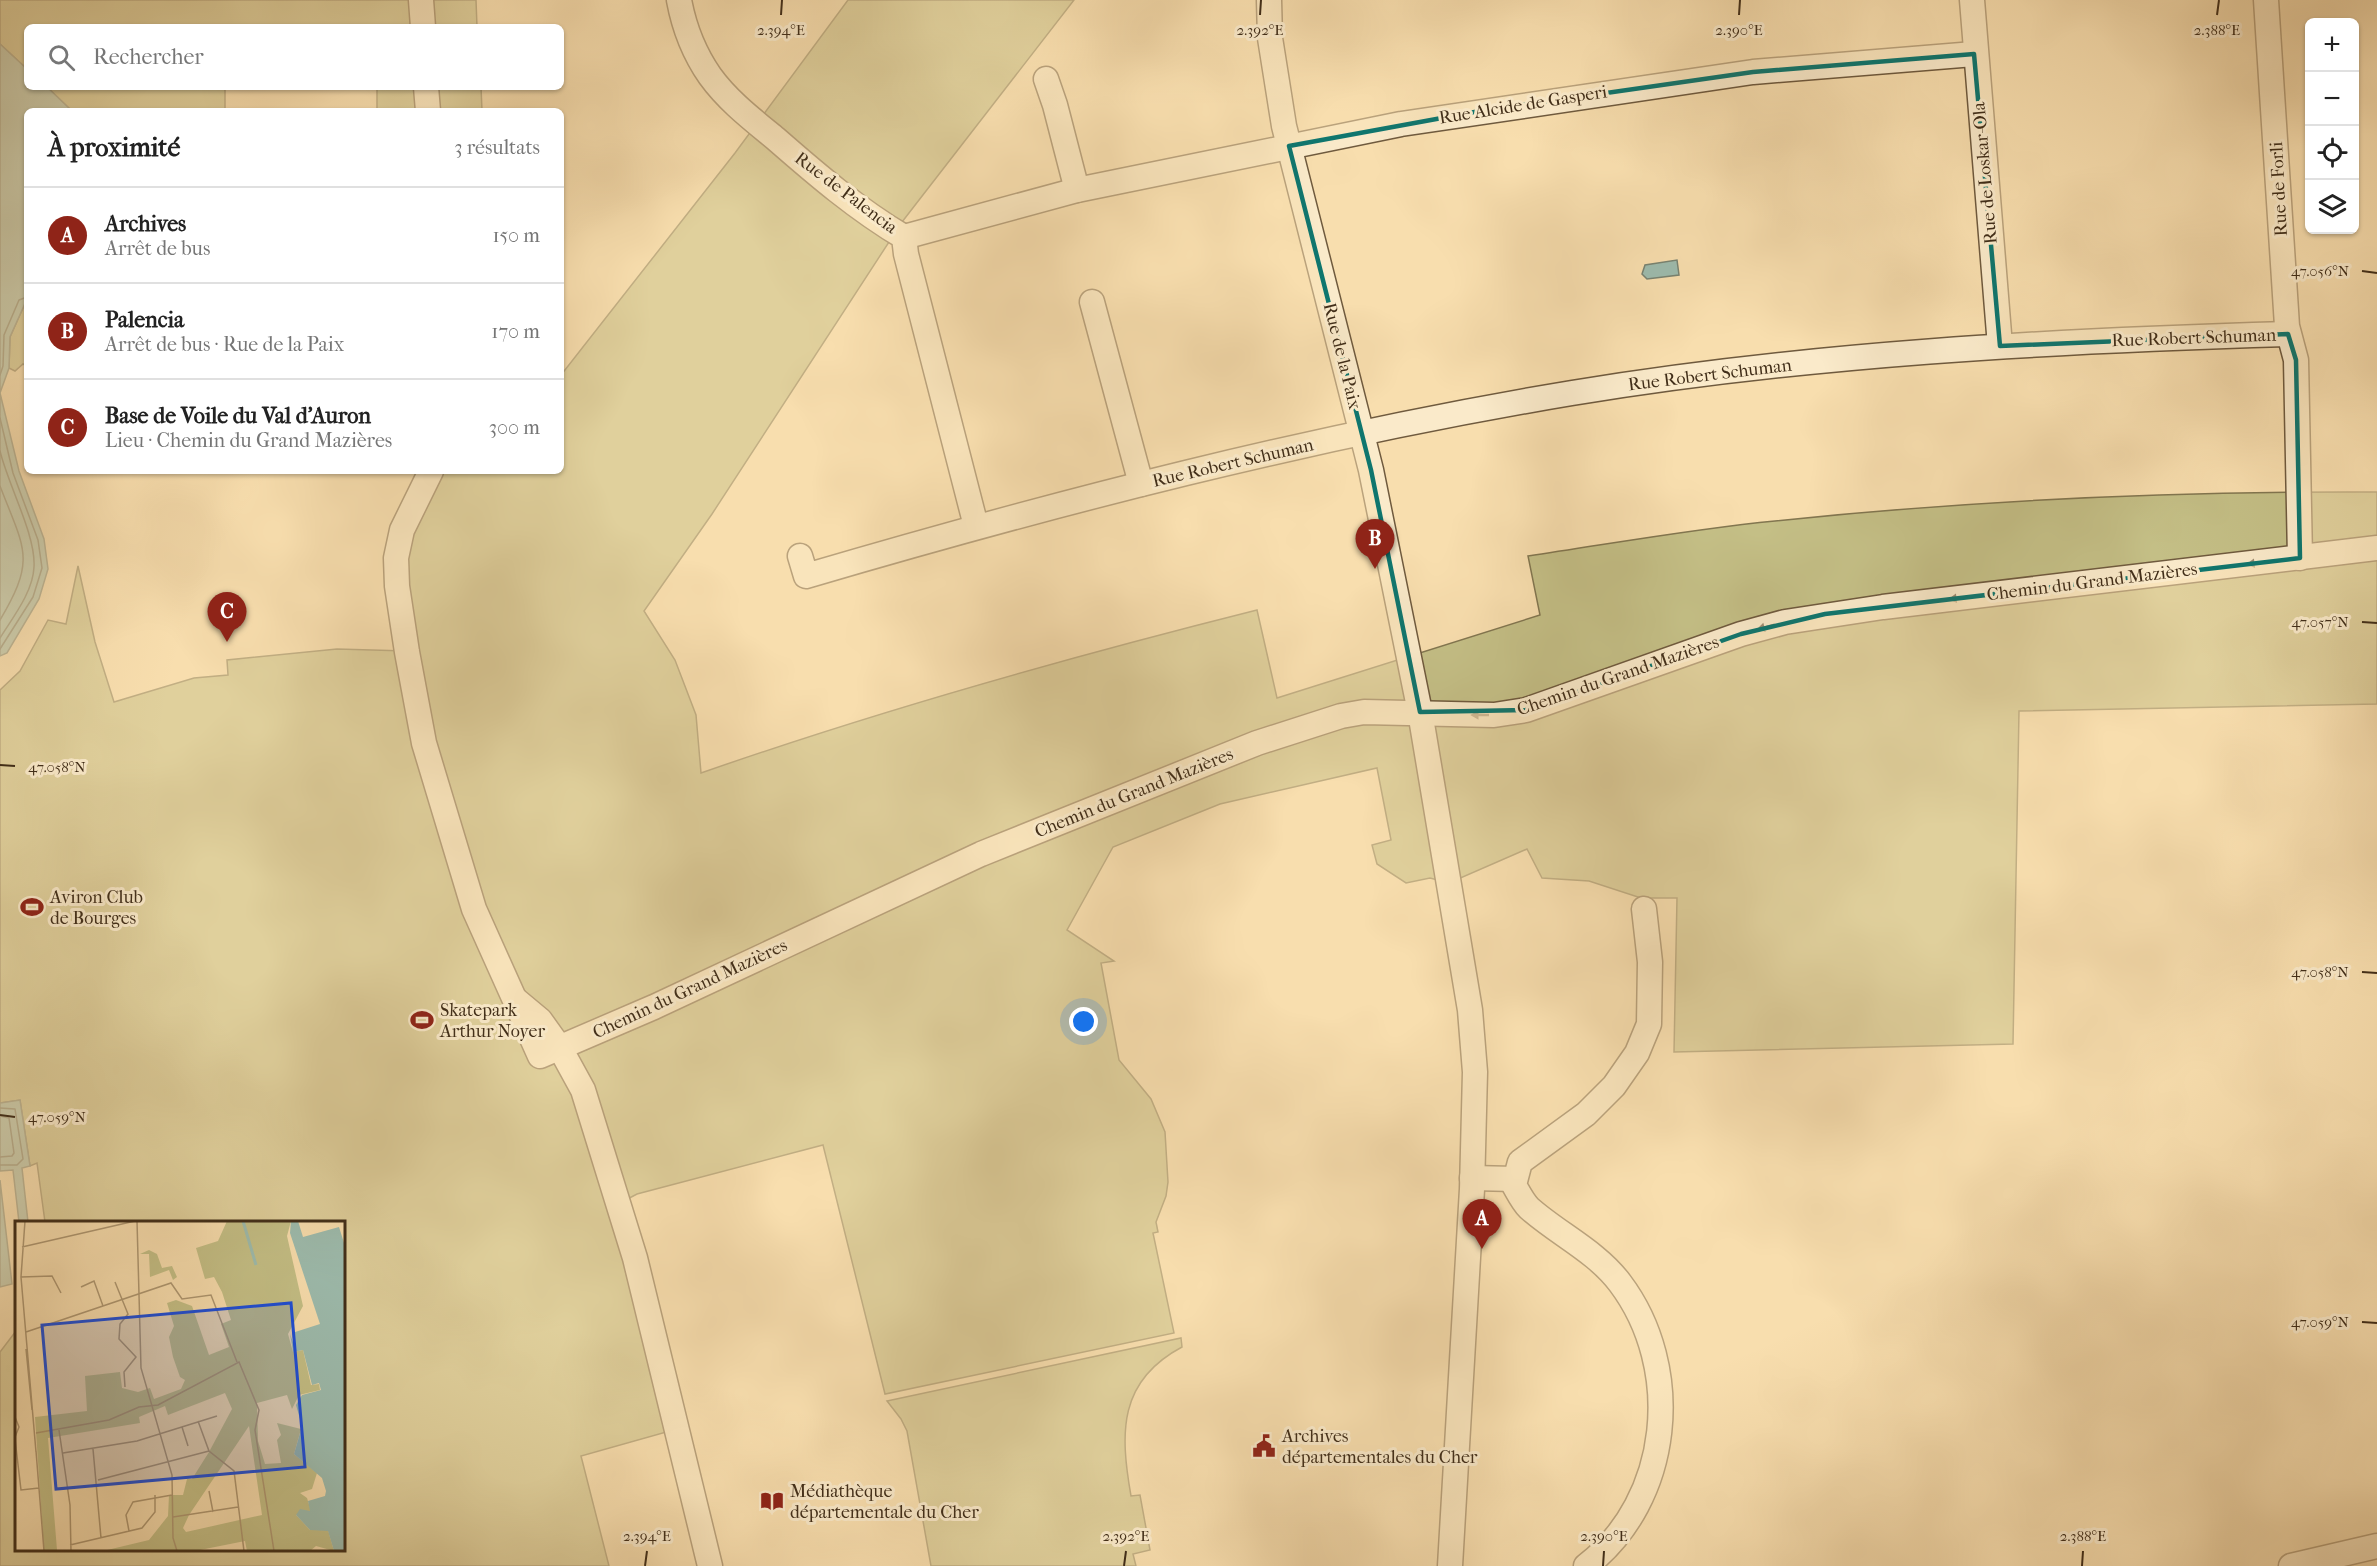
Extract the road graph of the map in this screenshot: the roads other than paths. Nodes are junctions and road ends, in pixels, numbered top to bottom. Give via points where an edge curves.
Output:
1 (421, 0) edge
2 (679, 0) edge
3 (1269, 0) edge
4 (1972, 0) edge
5 (2266, 0) edge
6 (423, 24) edge
7 (1974, 54) junction
8 (1046, 79) dead end
9 (426, 90) edge
10 (428, 108) edge
11 (1289, 146) junction
12 (1077, 190) junction
13 (904, 237) junction
14 (1092, 302) dead end
15 (2288, 334) junction
16 (2000, 346) junction
17 (1362, 434) junction
18 (430, 474) edge
19 (1141, 484) junction
20 (976, 526) junction
21 (2377, 548) edge
22 (800, 556) dead end
23 (2300, 558) junction
24 (1420, 712) junction
25 (1644, 909) dead end
26 (560, 1048) junction
27 (1472, 1178) junction
28 (1515, 1179) junction
29 (2377, 1546) edge
30 (710, 1566) edge
31 (1450, 1566) edge
32 (1586, 1566) edge
33 (2291, 1566) edge

1 - 6 street
2 - 13 street, Rue de Palencia via 682,20 696,53 723,93 799,159
3 - 11 street, Rue de la Paix via 1276,80
4 - 7 street, Rue de Loskar-Ola
5 - 15 street, Rue de Forli
7 - 11 street, Rue Alcide de Gasperi via 1753,72 1480,111
7 - 16 street, Rue de Loskar-Ola
8 - 12 street
9 - 10 street
11 - 12 street, Rue Alcide de Gasperi
11 - 17 street, Rue de la Paix
12 - 13 street, Rue Alcide de Gasperi
13 - 20 street, Rue de Palencia
14 - 19 street, Rue Robert Schuman
15 - 16 street, Rue Robert Schuman
15 - 23 street, Rue de Forli via 2296,360
16 - 17 street, Rue Robert Schuman via 1708,374 1573,393
17 - 19 street, Rue Robert Schuman
17 - 24 street, Rue de la Paix
18 - 26 street, Chemin du Grand Mazières via 402,530 396,558 407,652 424,743 474,909 540,1056
19 - 20 street, Rue Robert Schuman
20 - 22 street, Rue Robert Schuman via 806,576
21 - 23 street, Chemin du Grand Mazières
23 -> 24 street, Chemin du Grand Mazières via 1825,615 1741,634 1526,710 1494,715
24 - 26 street, Chemin du Grand Mazières via 1341,716 1257,743 981,855
24 - 27 street, Rue de la Paix via 1470,1010 1474,1072
25 - 28 street via 1650,962 1649,1024 1637,1053 1614,1086 1586,1114 1520,1162
26 - 30 street via 583,1090 620,1203
27 - 28 street
27 - 31 street, Rue de la Paix
28 - 32 street via 1514,1185 1527,1206 1591,1254 1619,1282 1639,1312 1658,1369 1662,1407 1650,1474 1619,1535
29 - 33 street

